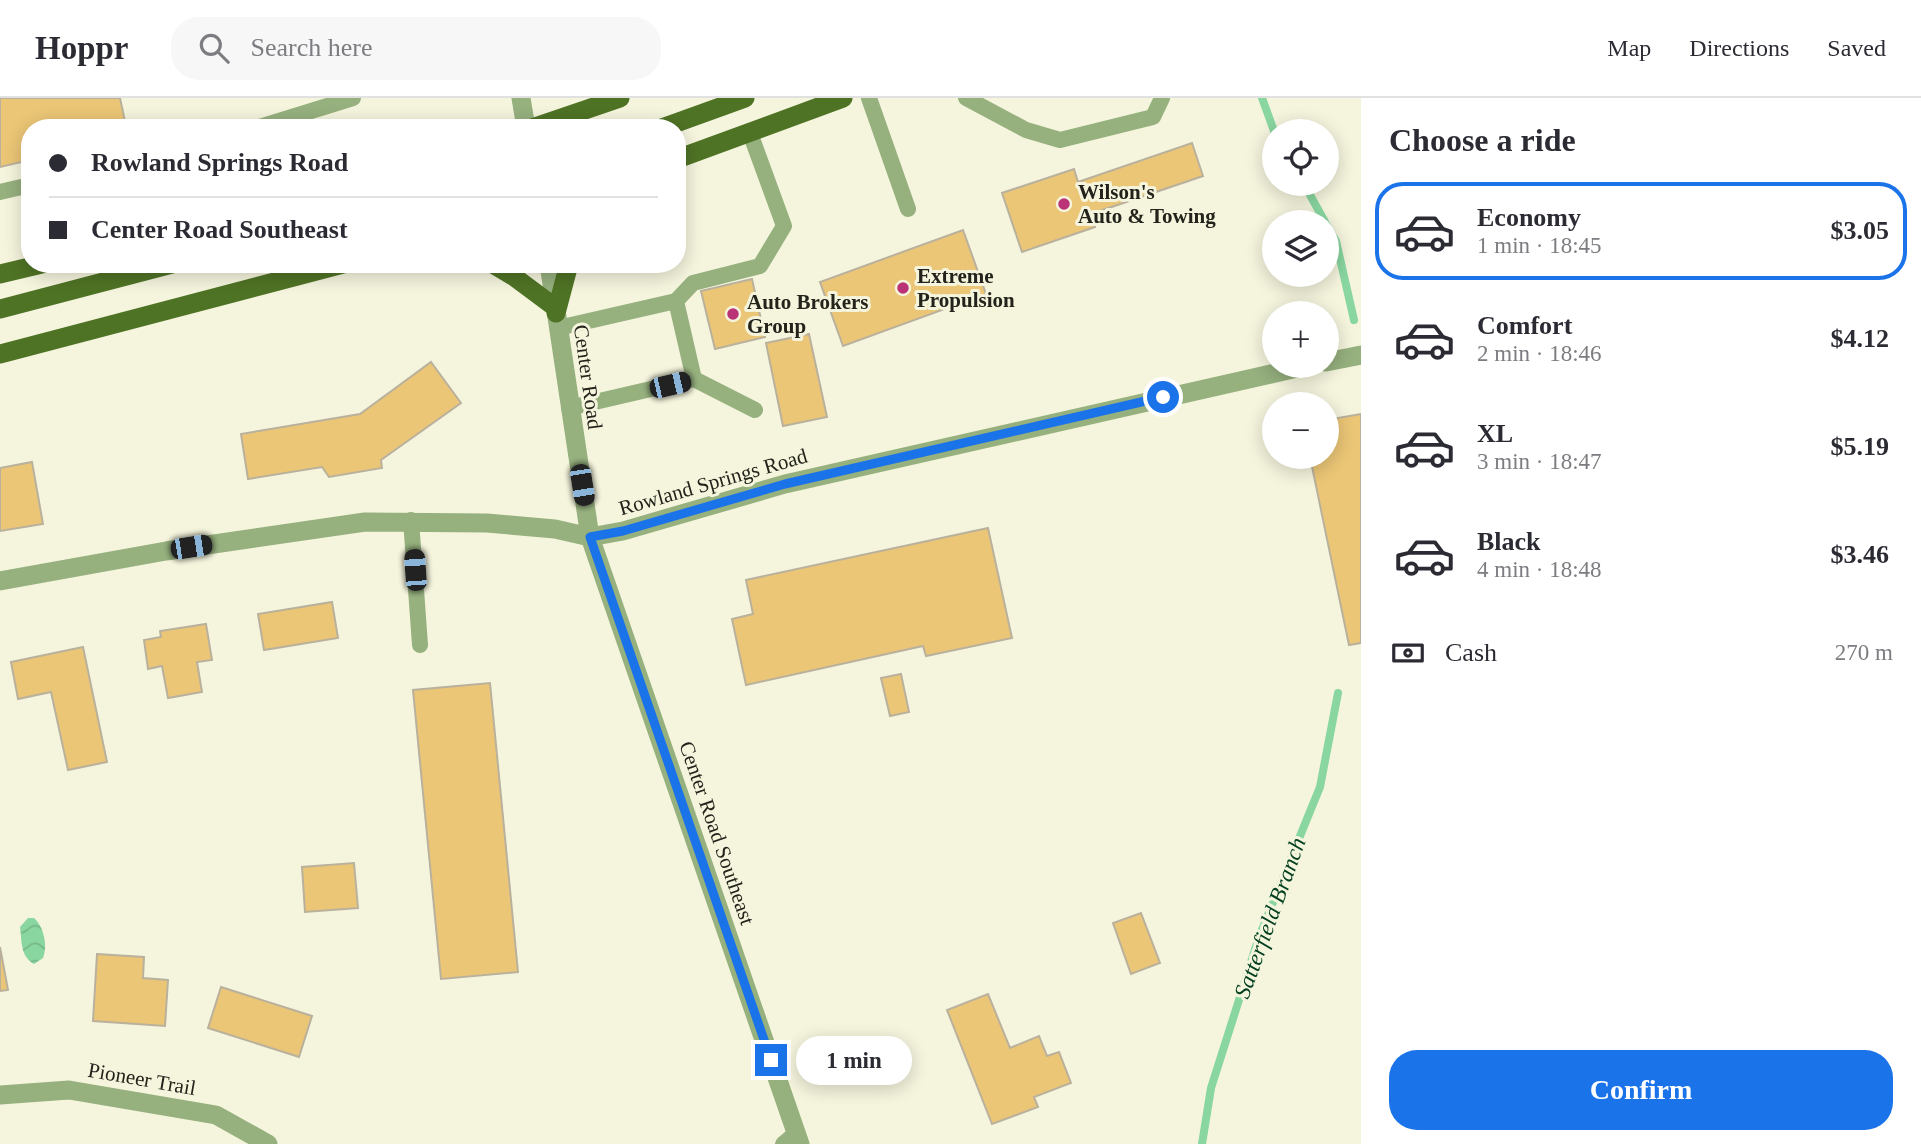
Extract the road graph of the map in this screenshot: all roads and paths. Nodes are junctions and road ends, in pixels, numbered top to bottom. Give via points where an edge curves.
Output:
1 (353, 98) edge
2 (521, 98) edge
3 (620, 98) edge
4 (745, 98) edge
5 (843, 98) edge
6 (869, 98) edge
7 (966, 98) edge
8 (1163, 98) edge
9 (285, 119) edge
10 (524, 119) edge
11 (558, 119) edge
12 (686, 119) edge
13 (750, 133) junction
14 (686, 156) edge
15 (21, 187) edge
16 (0, 192) edge
17 (908, 209) dead end
18 (21, 269) edge
19 (138, 273) edge
20 (309, 273) edge
21 (508, 273) edge
22 (550, 273) edge
23 (567, 273) edge
24 (0, 274) edge
25 (676, 301) junction
26 (0, 309) edge
27 (557, 316) junction
28 (0, 354) edge
29 (1361, 355) edge
30 (1339, 359) edge
31 (1262, 376) edge
32 (694, 379) junction
33 (569, 408) junction
34 (755, 410) dead end
35 (411, 520) junction
36 (590, 537) junction
37 (0, 581) edge
38 (420, 645) dead end
39 (0, 1095) edge
40 (793, 1140) edge
41 (268, 1144) edge

1 - 9 lane
2 - 10 street
3 - 11 main road
4 - 12 main road
5 - 13 main road
6 - 17 lane
7 - 8 lane via 1026,130 1060,139 1153,117
13 - 14 main road
13 - 25 lane via 784,226 760,266 693,283
15 - 16 lane
18 - 24 main road
19 - 26 main road
20 - 28 main road
21 - 27 main road
22 - 27 street, Center Road
23 - 27 main road
25 - 27 lane
25 - 32 lane
27 - 33 street, Center Road
29 - 30 street
31 - 36 street, Rowland Springs Road via 812,477
32 - 33 lane
32 - 34 lane
33 - 36 street, Center Road
35 - 36 street, Rowland Springs Road via 514,525
35 - 37 street, Rowland Springs Road via 318,527
35 - 38 lane
36 - 40 street, Center Road Southeast
39 - 41 street, Pioneer Trail via 69,1090 216,1115

